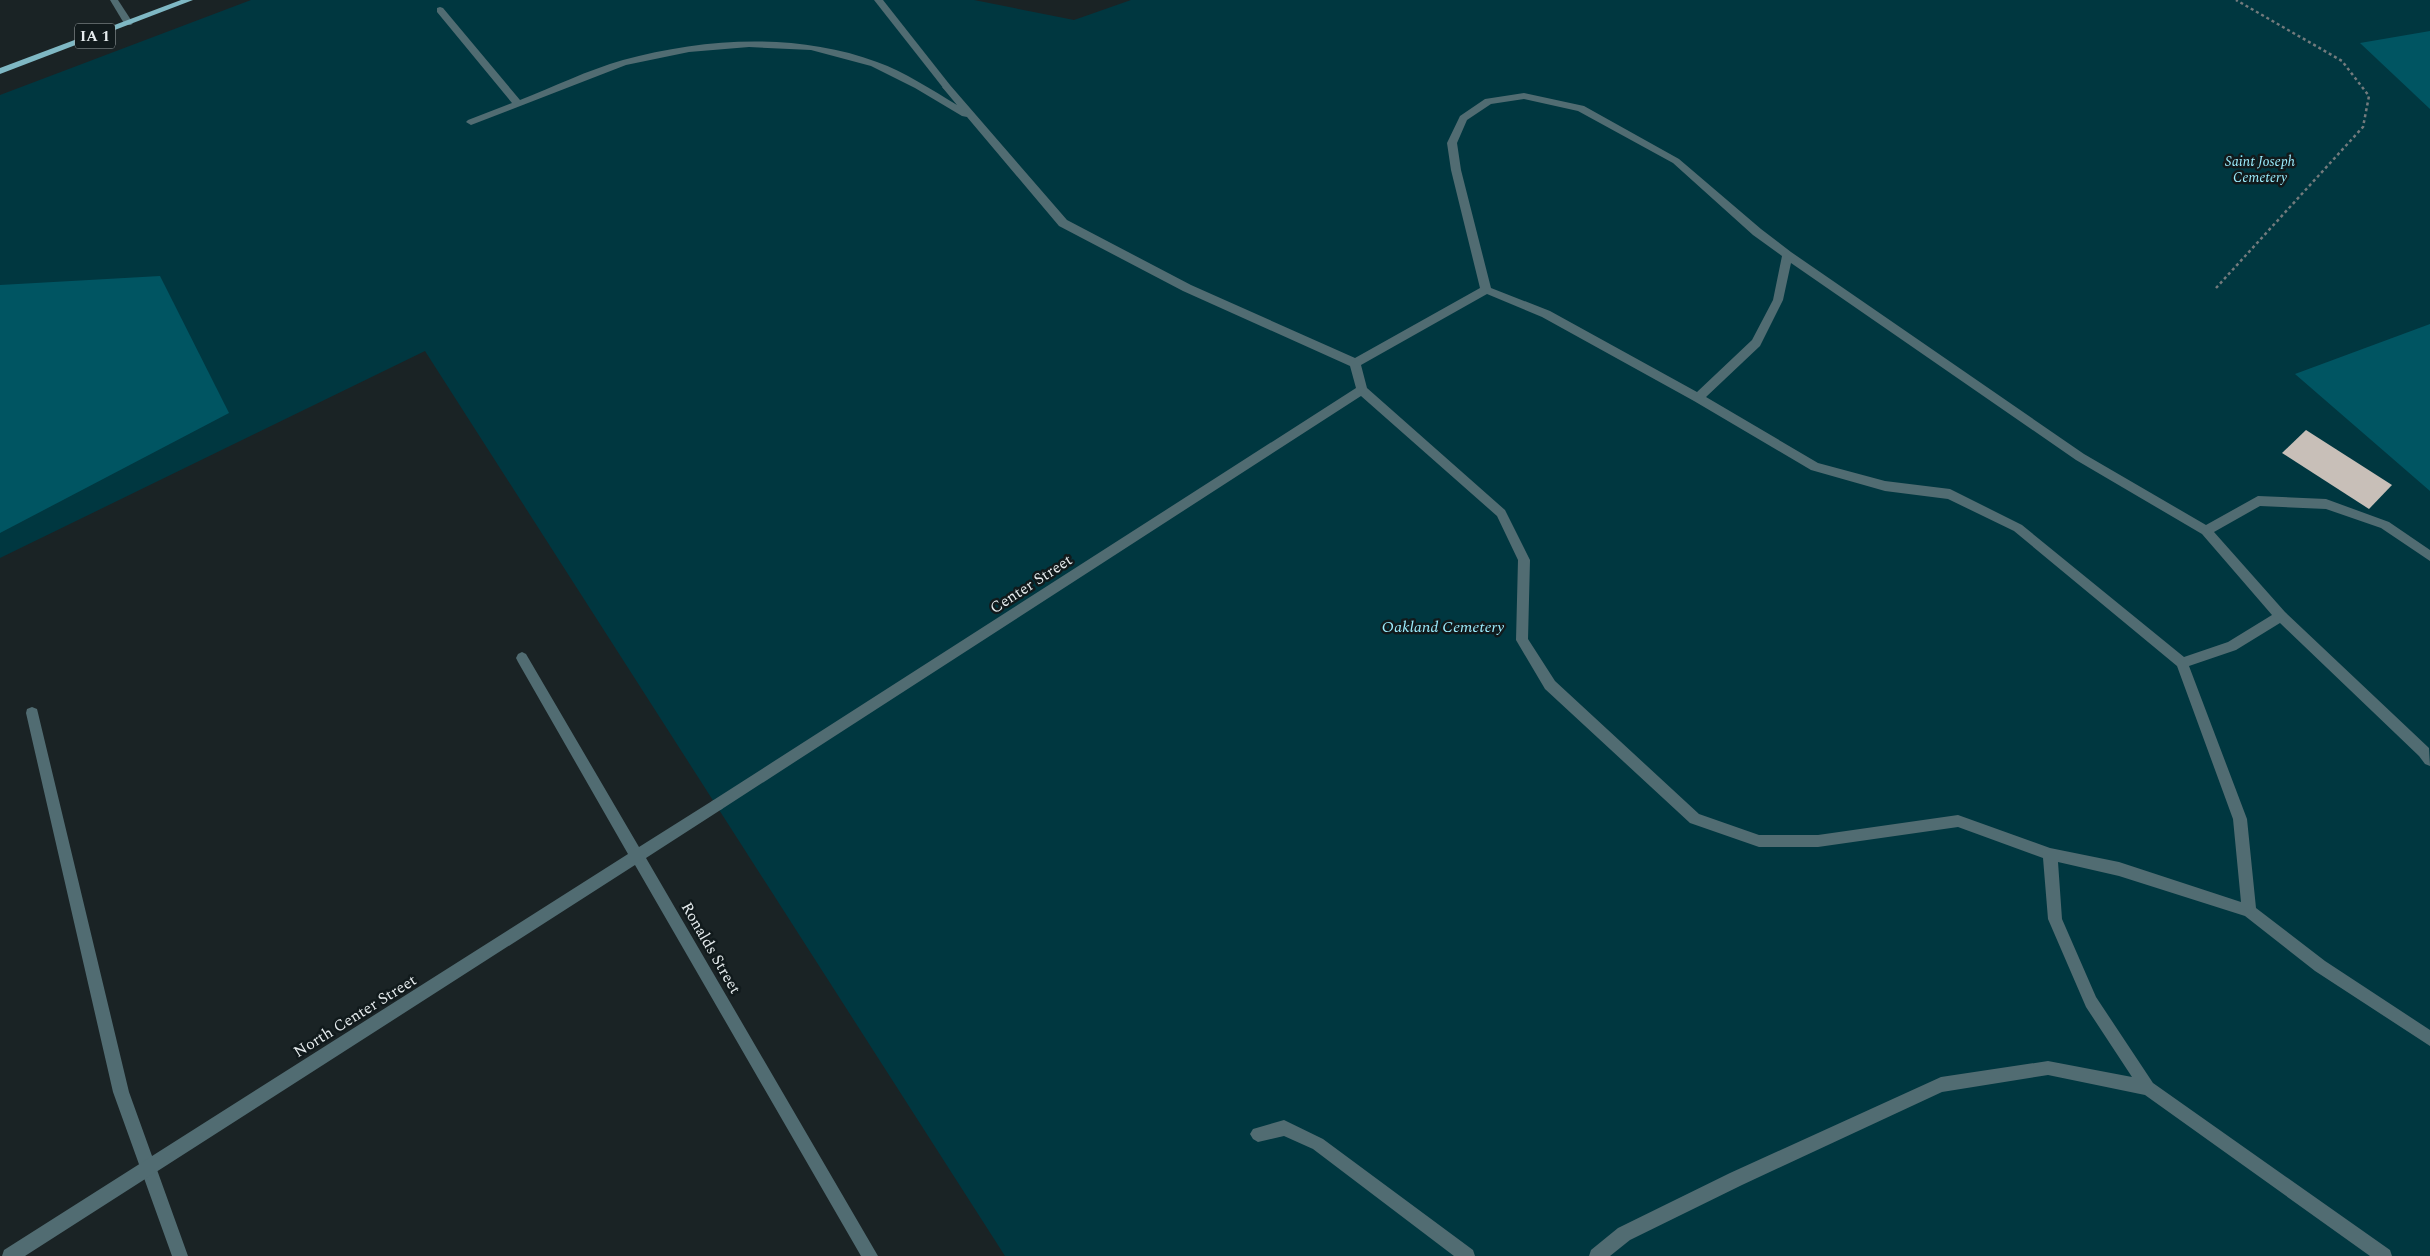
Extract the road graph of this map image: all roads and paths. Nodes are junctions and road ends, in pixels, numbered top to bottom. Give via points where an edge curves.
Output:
1 (114, 0) edge
2 (189, 0) edge
3 (878, 0) edge
4 (2236, 0) edge
5 (440, 10) dead end
6 (128, 23) junction
7 (0, 71) edge
8 (517, 104) junction
9 (974, 120) junction
10 (471, 122) dead end
11 (1787, 255) junction
12 (2216, 288) dead end
13 (1486, 290) junction
14 (1355, 363) junction
15 (1362, 390) junction
16 (1698, 398) junction
17 (2206, 531) junction
18 (2430, 556) edge
19 (2281, 616) junction
20 (522, 658) dead end
21 (2182, 662) junction
22 (32, 713) dead end
23 (2430, 760) edge
24 (717, 805) joint
25 (2050, 854) junction
26 (638, 857) junction
27 (2249, 911) junction
28 (2430, 1039) edge
29 (2148, 1088) junction
30 (1258, 1134) dead end
31 (148, 1168) junction
32 (10, 1256) edge
33 (180, 1256) edge
34 (870, 1256) edge
35 (1466, 1256) edge
36 (1596, 1256) edge
37 (2383, 1256) edge

1 - 6 street
2 - 6 main road, IA 1
3 - 9 street
4 - 12 path via 2342,61 2369,96 2363,127
5 - 8 street
6 - 7 main road, IA 1
8 - 9 street via 624,62 689,49 749,44 811,47 874,64
8 - 10 street
9 - 14 street via 1062,223 1187,288
11 - 13 street via 1676,161 1581,108 1524,96 1488,102 1463,118 1452,143
11 - 16 street via 1778,300 1756,343
11 - 17 street via 2080,457
13 - 14 street
13 - 16 street via 1546,314
14 - 15 street
15 - 24 street, Center Street
15 - 25 street via 1501,513 1524,560 1522,640 1550,686 1695,819 1759,841 1818,840 1958,821
16 - 21 street via 1815,467 1885,486 1950,494 2018,528
17 - 18 street via 2258,501 2326,504 2385,525
17 - 19 street
19 - 21 street via 2232,646
19 - 23 street
20 - 26 street, Ronalds Street
21 - 27 street via 2240,819
22 - 31 street via 121,1092
24 - 26 street, North Center Street
25 - 27 street via 2118,869
25 - 29 street via 2055,919 2091,1002
26 - 31 street, North Center Street
26 - 34 street, Ronalds Street
27 - 28 street via 2320,966
29 - 36 street via 2048,1068 1941,1085 1624,1234
29 - 37 street
30 - 35 street via 1284,1128 1318,1144
31 - 32 street, North Center Street
31 - 33 street

